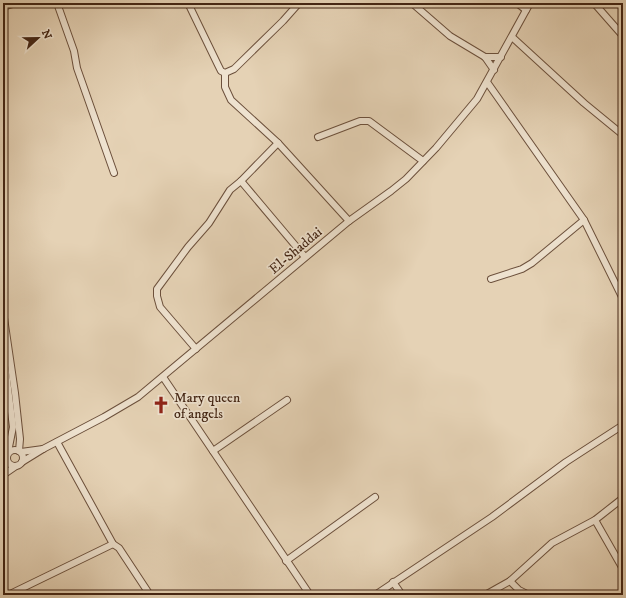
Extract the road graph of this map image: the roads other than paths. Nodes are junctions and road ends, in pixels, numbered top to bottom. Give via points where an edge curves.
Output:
1 (16, 3) edge
2 (57, 3) edge
3 (188, 3) edge
4 (299, 3) edge
5 (412, 3) edge
6 (517, 3) edge
7 (530, 3) edge
8 (594, 3) edge
9 (3, 7) edge
10 (526, 10) junction
11 (623, 36) edge
12 (512, 37) junction
13 (484, 57) junction
14 (501, 57) junction
15 (494, 70) junction
16 (225, 73) junction
17 (487, 82) junction
18 (623, 135) edge
19 (318, 137) dead end
20 (278, 143) junction
21 (423, 161) junction
22 (114, 173) dead end
23 (241, 181) junction
24 (584, 220) junction
25 (349, 221) junction
26 (306, 257) junction
27 (490, 279) dead end
28 (623, 299) edge
29 (3, 311) edge
30 (5, 348) edge
31 (196, 349) junction
32 (163, 377) junction
33 (287, 400) dead end
34 (623, 425) edge
35 (57, 442) junction
36 (43, 449) junction
37 (20, 451) junction
38 (213, 451) junction
39 (8, 452) junction
40 (5, 461) edge
41 (19, 464) junction
42 (3, 475) edge
43 (375, 498) dead end
44 (623, 498) edge
45 (595, 520) junction
46 (113, 544) junction
47 (286, 560) junction
48 (623, 569) edge
49 (510, 581) junction
50 (393, 582) junction
51 (8, 595) edge
52 (150, 595) edge
53 (310, 595) edge
54 (375, 595) edge
55 (402, 595) edge
56 (485, 595) edge
57 (529, 595) edge

1 - 9 street
2 - 22 street
3 - 16 street via 218,65
4 - 16 street via 234,69
5 - 13 street via 450,36
6 - 10 street
7 - 10 street, El-Shaddai
8 - 11 street
10 - 12 street, El-Shaddai
12 - 14 street, El-Shaddai
12 - 18 street
13 - 14 street
13 - 15 street
14 - 15 street, El-Shaddai
15 - 17 street, El-Shaddai
16 - 20 street via 225,87 231,100
17 - 21 street, El-Shaddai via 467,112
17 - 24 street
19 - 21 street via 360,121 369,121
20 - 23 street
20 - 25 street
21 - 25 street, El-Shaddai via 392,191
23 - 26 street
23 - 31 street via 230,190 209,223 157,289 156,296 160,307
24 - 27 street via 532,263 522,269
24 - 28 street
25 - 26 street, El-Shaddai
26 - 31 street, El-Shaddai
29 - 30 street
30 - 37 street via 15,393
30 - 39 street via 13,427
31 - 32 street, El-Shaddai
32 - 35 street, El-Shaddai via 138,397
32 - 38 street
33 - 38 street
34 - 50 street
35 - 36 street, El-Shaddai
35 - 46 street
36 - 37 street
36 - 41 street, El-Shaddai
37 - 39 street
37 - 41 street via 23,457
38 - 47 street
39 - 40 street
40 - 41 street via 9,464
41 - 42 street, El-Shaddai
43 - 47 street
44 - 45 street
45 - 48 street
45 - 49 street via 552,543
46 - 51 street
46 - 52 street via 119,548
47 - 53 street
49 - 56 street
49 - 57 street
50 - 54 street
50 - 55 street

